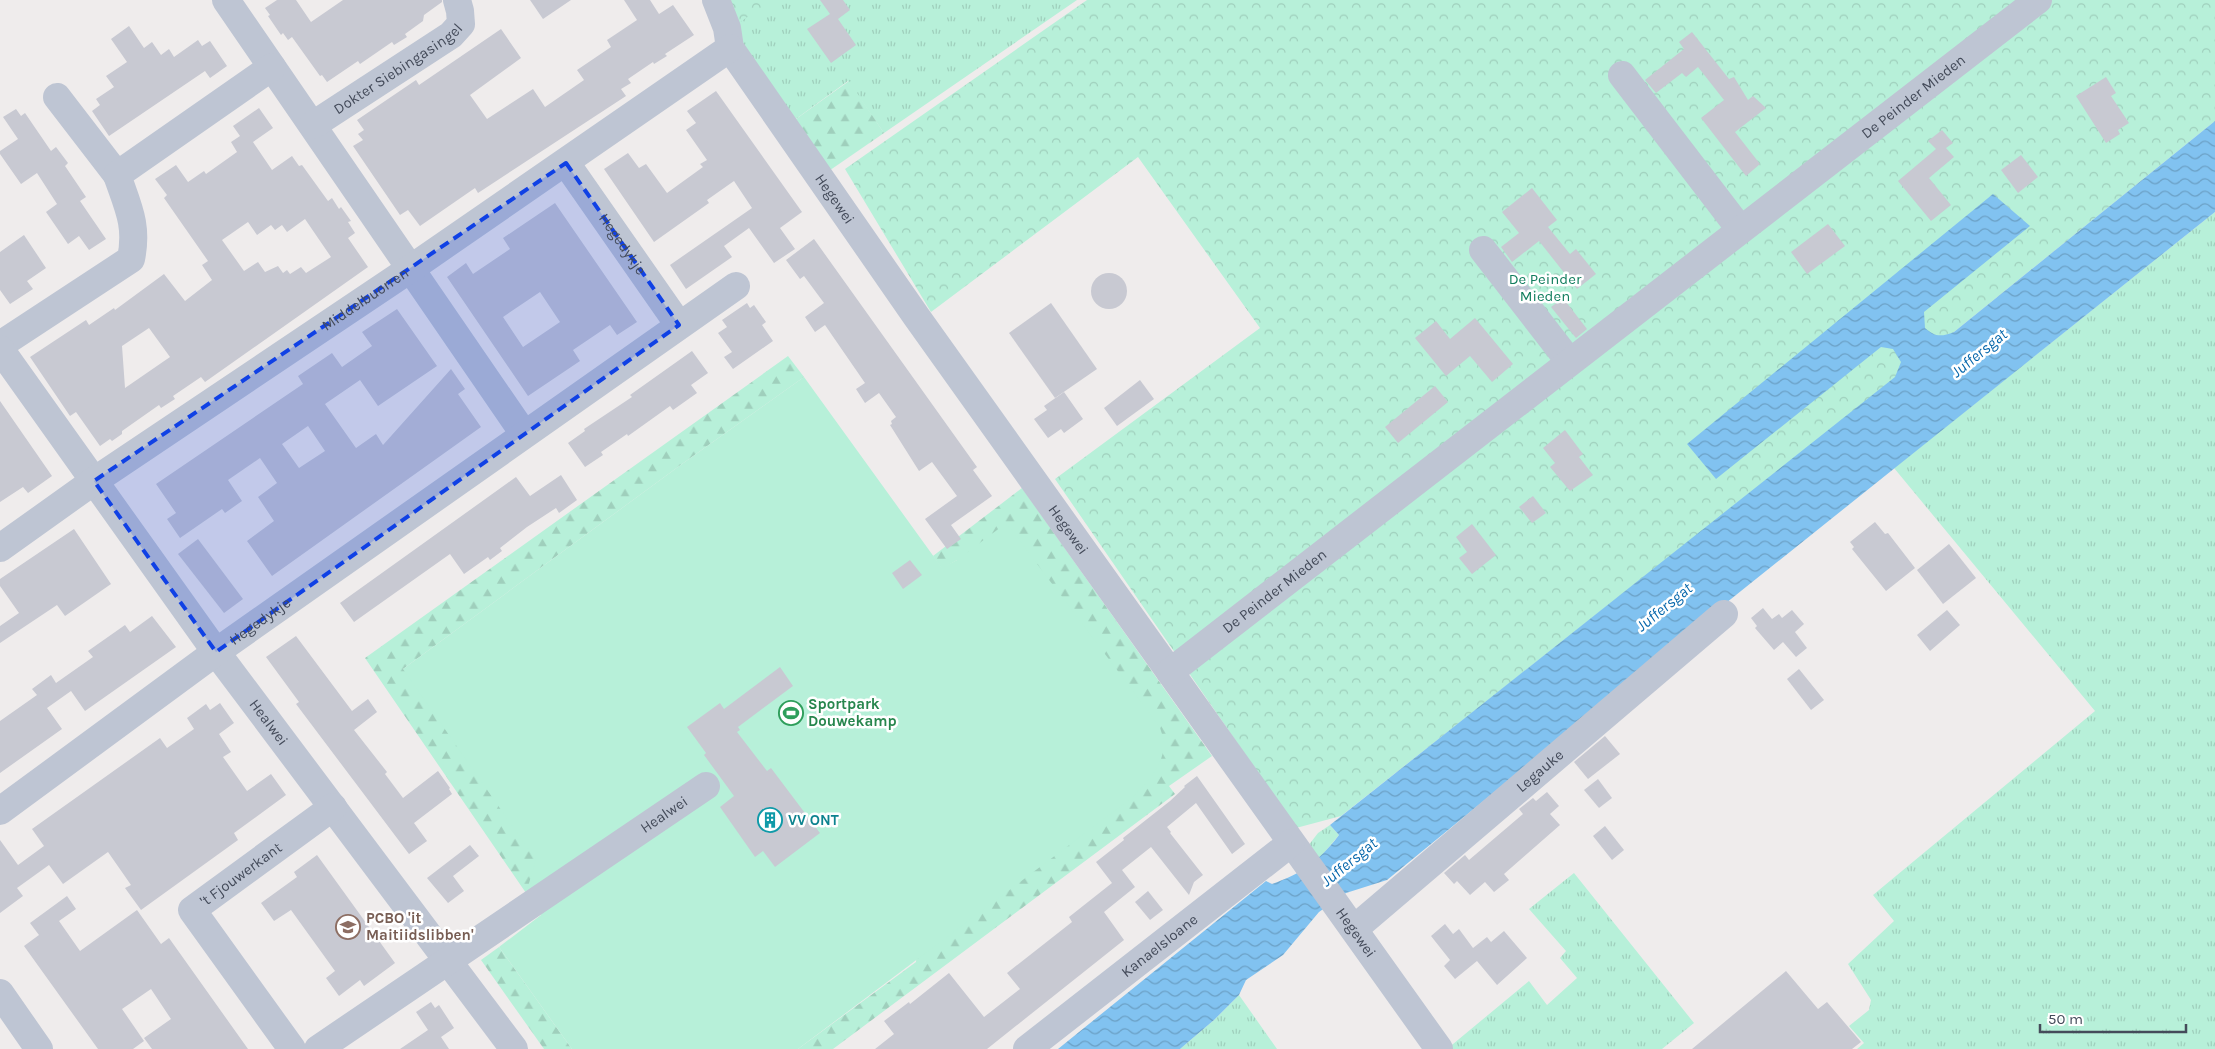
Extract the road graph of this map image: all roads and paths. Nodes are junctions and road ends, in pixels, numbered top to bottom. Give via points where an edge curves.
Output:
1 (226, 0) edge
2 (457, 0) edge
3 (716, 0) edge
4 (2038, 0) edge
5 (730, 48) junction
6 (272, 67) junction
7 (1622, 75) dead end
8 (57, 97) dead end
9 (313, 125) junction
10 (566, 163) junction
11 (118, 175) junction
12 (1740, 229) junction
13 (1483, 250) dead end
14 (410, 269) junction
15 (736, 286) dead end
16 (680, 325) junction
17 (0, 345) edge
18 (0, 349) edge
19 (1569, 361) junction
20 (524, 434) junction
21 (94, 481) junction
22 (0, 548) edge
23 (1724, 614) dead end
24 (216, 652) junction
25 (1170, 672) junction
26 (706, 786) dead end
27 (334, 807) junction
28 (0, 812) edge
29 (1295, 847) junction
30 (1347, 920) junction
31 (448, 961) junction
32 (0, 993) edge
33 (39, 1049) edge
34 (292, 1049) edge
35 (318, 1049) edge
36 (514, 1049) edge
37 (1027, 1049) edge
38 (1439, 1049) edge

1 - 6 street
2 - 9 street, Dokter Siebingasingel via 461,24 451,35
3 - 5 street, Hegewei via 727,28
4 - 12 street, De Peinder Mieden
5 - 10 street, Middelbuorren
5 - 25 street, Hegewei
6 - 9 street
6 - 11 street
7 - 12 street
8 - 11 street
9 - 14 street
10 - 14 street, Middelbuorren
10 - 16 street, Hegedykje
11 - 17 street via 133,223 135,241 131,259
12 - 19 street, De Peinder Mieden
13 - 19 street
14 - 20 street
14 - 21 street, Middelbuorren
15 - 16 street, Hegedykje
16 - 20 street, Hegedykje
18 - 21 street
19 - 25 street, De Peinder Mieden
20 - 24 street, Hegedykje
21 - 22 street, Middelbuorren
21 - 24 street, Healwei
23 - 30 street, Legauke
24 - 27 street, Healwei
24 - 28 street, Hegedykje
25 - 29 street, Hegewei
26 - 31 street, Healwei
27 - 31 street, Healwei
27 - 34 street, 't Fjouwerkant via 192,910
29 - 30 street, Hegewei
29 - 37 street, Kanaelsloane
30 - 38 street, Hegewei
31 - 35 street
31 - 36 street, Healwei
32 - 33 street

